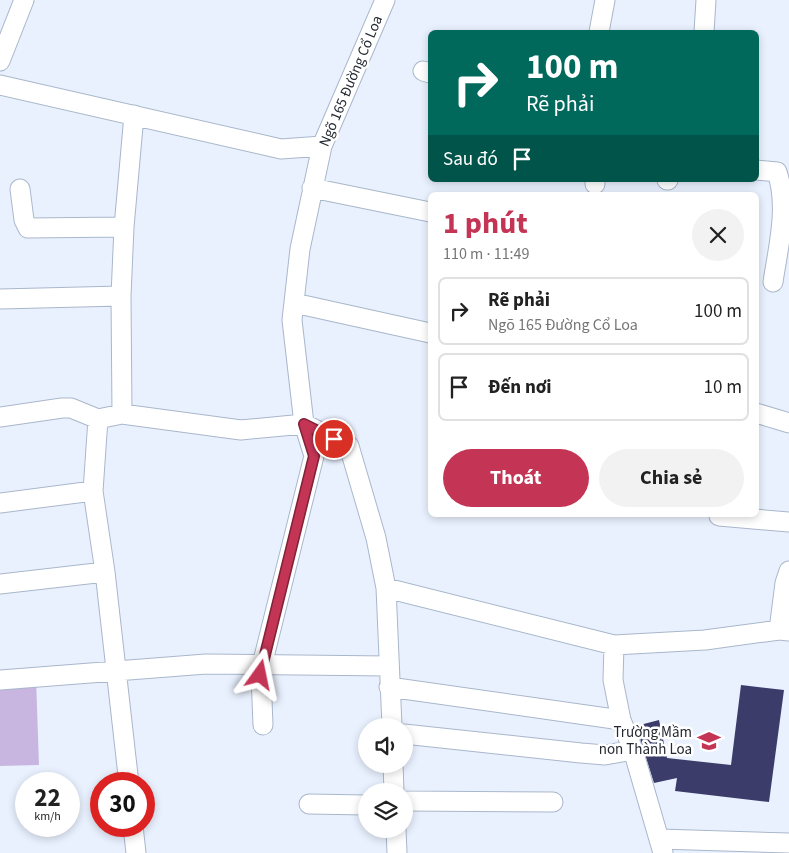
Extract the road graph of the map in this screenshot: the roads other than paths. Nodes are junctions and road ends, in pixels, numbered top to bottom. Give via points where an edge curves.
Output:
1 (24, 0) edge
2 (385, 0) edge
3 (604, 0) edge
4 (706, 0) edge
5 (599, 30) edge
6 (704, 30) edge
7 (0, 61) edge
8 (0, 86) edge
9 (134, 115) junction
10 (322, 146) junction
11 (759, 170) edge
12 (312, 188) junction
13 (20, 189) dead end
14 (428, 212) edge
15 (124, 227) junction
16 (773, 282) dead end
17 (121, 296) junction
18 (0, 299) edge
19 (294, 303) junction
20 (428, 333) edge
21 (122, 414) junction
22 (759, 414) edge
23 (0, 417) edge
24 (98, 419) junction
25 (789, 423) edge
26 (304, 424) junction
27 (93, 491) junction
28 (0, 503) edge
29 (731, 517) edge
30 (789, 522) edge
31 (105, 572) junction
32 (789, 572) edge
33 (0, 584) edge
34 (386, 588) junction
35 (784, 630) edge
36 (614, 645) junction
37 (262, 665) junction
38 (388, 666) junction
39 (117, 672) junction
40 (0, 680) edge
41 (390, 686) junction
42 (392, 718) edge
43 (621, 720) junction
44 (262, 724) dead end
45 (413, 735) edge
46 (633, 750) junction
47 (128, 772) edge
48 (413, 801) edge
49 (553, 802) dead end
50 (309, 804) dead end
51 (358, 805) edge
52 (134, 837) edge
53 (396, 838) edge
54 (789, 843) edge
55 (661, 846) edge
56 (136, 853) edge
57 (397, 853) edge

1 - 7 street
2 - 10 street, Ngõ 165 Đường Cổ Loa
3 - 5 street
4 - 6 street
8 - 9 street
9 - 10 street via 281,148
9 - 15 street
10 - 12 street, Ngõ 165 Đường Cổ Loa
11 - 16 street via 777,172 780,180 783,209
12 - 14 street
12 - 19 street, Ngõ 165 Đường Cổ Loa via 300,248
13 - 15 street via 28,228
15 - 17 street
17 - 18 street
17 - 21 street
19 - 20 street
19 - 26 street, Ngõ 165 Đường Cổ Loa via 292,320
21 - 24 street
21 - 26 street via 241,430
22 - 25 street
23 - 24 street via 71,408
24 - 27 street
26 - 34 street via 349,446 376,538
26 - 37 street, Ngõ 165 Đường Cổ Loa via 314,456
27 - 28 street
27 - 31 street
29 - 30 street
31 - 33 street
31 - 39 street
32 - 35 street via 785,583
34 - 36 street
34 - 38 street
35 - 36 street via 705,640
36 - 43 street via 614,680
37 - 38 street
37 - 39 street via 206,664
37 - 44 street, Ngõ 165 Đường Cổ Loa
38 - 41 street
39 - 40 street
39 - 47 street
41 - 42 street
41 - 43 street
43 - 46 street
45 - 46 street via 589,754
46 - 55 street
48 - 49 street
50 - 51 street
52 - 56 street
53 - 57 street
54 - 55 street

